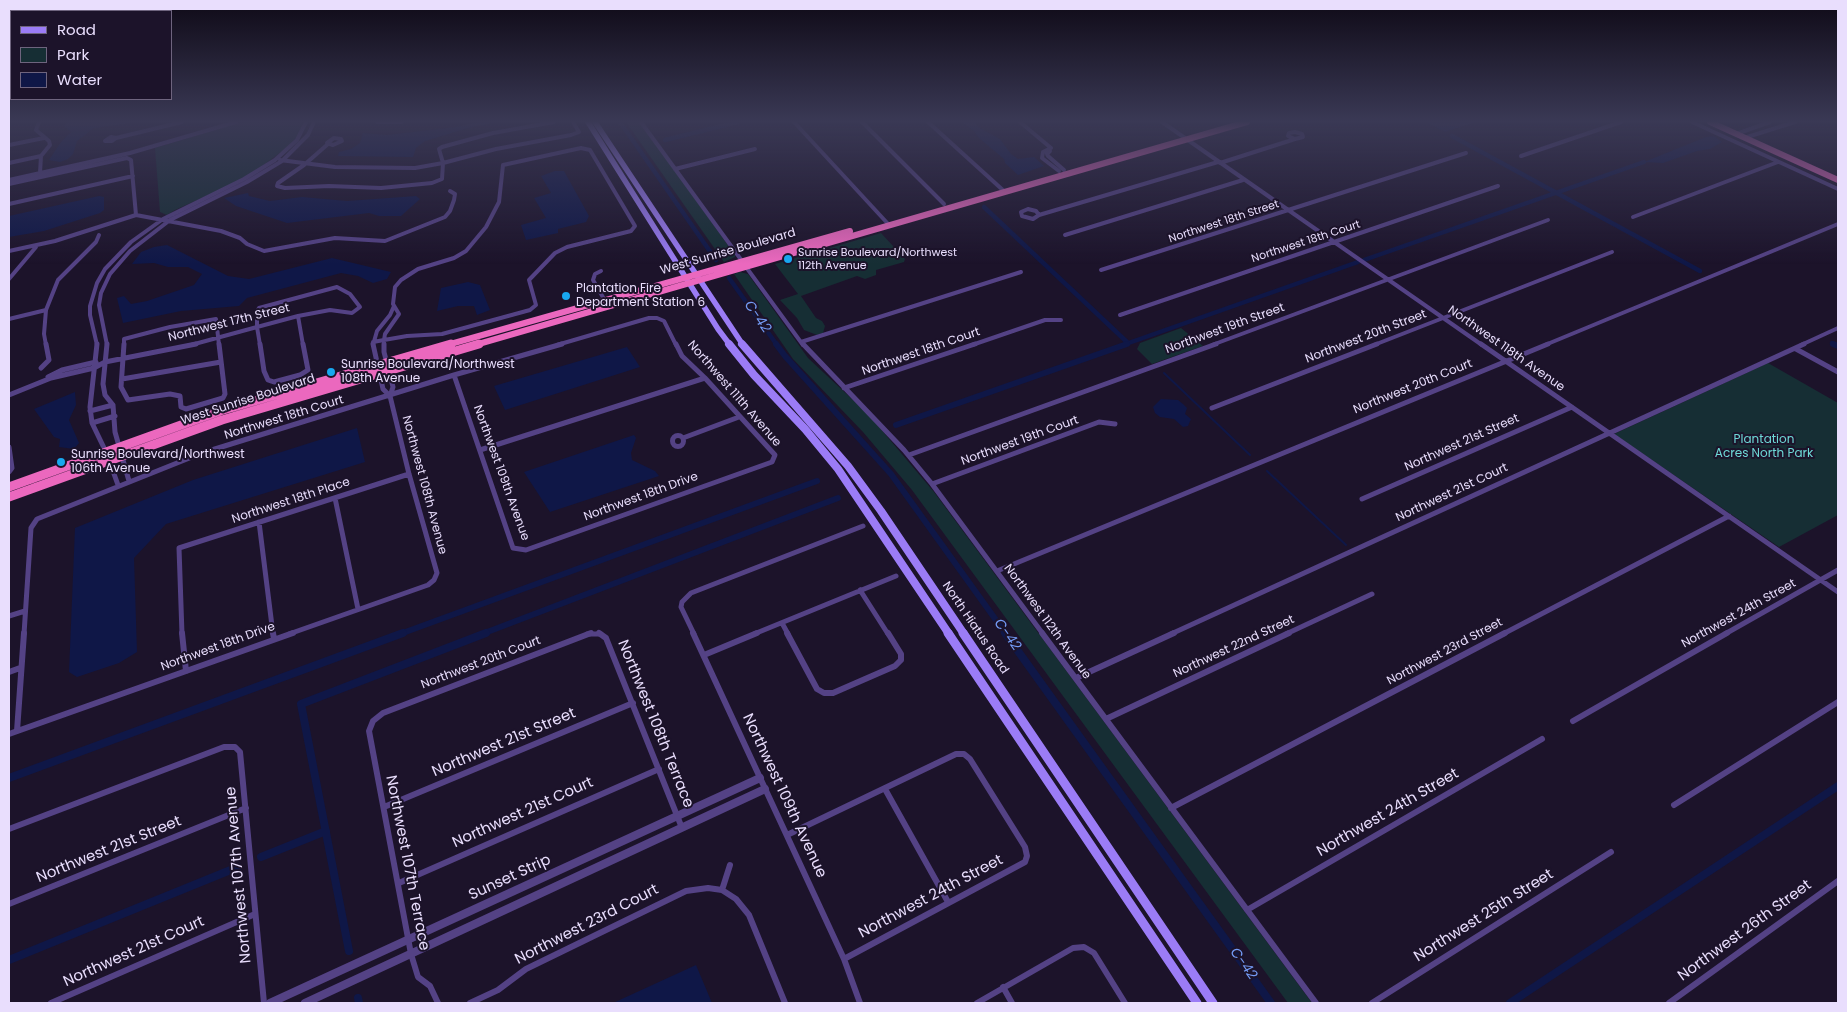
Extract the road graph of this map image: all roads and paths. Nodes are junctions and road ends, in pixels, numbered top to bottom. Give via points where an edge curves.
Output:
1 (51, 169) edge
2 (53, 169) edge
3 (76, 169) edge
4 (132, 169) edge
5 (260, 169) edge
6 (268, 169) edge
7 (298, 169) edge
8 (443, 169) edge
9 (503, 169) edge
10 (601, 169) edge
11 (617, 169) edge
12 (626, 169) edge
13 (675, 169) edge
14 (838, 169) edge
15 (909, 169) edge
16 (979, 169) edge
17 (1079, 169) edge
18 (1194, 169) edge
19 (1229, 169) edge
20 (1413, 169) edge
21 (1759, 169) edge
22 (1794, 169) edge
23 (1815, 169) edge
24 (1061, 170) edge
25 (40, 172) junction
26 (133, 176) junction
27 (9, 178) edge
28 (1243, 180) junction
29 (1838, 180) edge
30 (9, 184) edge
31 (1498, 186) dead end
32 (1838, 189) edge
33 (1002, 190) junction
34 (450, 191) dead end
35 (9, 204) edge
36 (944, 204) junction
37 (1288, 210) junction
38 (136, 215) junction
39 (1039, 215) junction
40 (1633, 217) dead end
41 (163, 219) junction
42 (170, 220) junction
43 (1548, 220) dead end
44 (888, 223) junction
45 (1838, 224) edge
46 (99, 235) dead end
47 (1065, 235) dead end
48 (1335, 243) junction
49 (36, 246) junction
50 (9, 251) edge
51 (1612, 252) dead end
52 (744, 264) junction
53 (1102, 270) dead end
54 (601, 271) dead end
55 (1022, 272) dead end
56 (696, 278) junction
57 (9, 279) edge
58 (1388, 280) junction
59 (686, 281) junction
60 (604, 299) junction
61 (394, 306) junction
62 (46, 310) junction
63 (298, 316) junction
64 (1120, 316) dead end
65 (657, 318) joint
66 (1443, 318) junction
67 (9, 319) edge
68 (1061, 320) dead end
69 (257, 327) junction
70 (1838, 328) edge
71 (218, 339) junction
72 (384, 340) junction
73 (373, 342) junction
74 (801, 342) junction
75 (1796, 349) junction
76 (124, 357) junction
77 (1505, 361) junction
78 (105, 362) junction
79 (221, 362) junction
80 (94, 365) junction
81 (383, 367) junction
82 (42, 368) dead end
83 (1838, 372) edge
84 (454, 375) junction
85 (705, 378) junction
86 (122, 379) junction
87 (844, 388) junction
88 (9, 395) edge
89 (390, 396) junction
90 (113, 405) junction
91 (1572, 407) junction
92 (1212, 408) dead end
93 (90, 411) junction
94 (116, 416) junction
95 (739, 416) junction
96 (92, 423) junction
97 (1115, 424) dead end
98 (1609, 433) junction
99 (683, 438) dead end
100 (9, 447) edge
101 (480, 450) junction
102 (120, 451) junction
103 (108, 455) junction
104 (909, 455) junction
105 (772, 462) joint
106 (9, 472) edge
107 (409, 474) junction
108 (129, 481) junction
109 (932, 484) junction
110 (118, 485) junction
111 (9, 487) edge
112 (9, 497) edge
113 (335, 498) junction
114 (1362, 499) dead end
115 (1729, 516) junction
116 (258, 522) junction
117 (863, 526) dead end
118 (518, 550) joint
119 (1838, 570) edge
120 (997, 571) junction
121 (896, 576) dead end
122 (434, 580) joint
123 (1822, 580) junction
124 (860, 590) junction
125 (1838, 592) edge
126 (1372, 594) dead end
127 (358, 609) junction
128 (25, 611) junction
129 (9, 616) edge
130 (782, 623) junction
131 (599, 633) joint
132 (274, 639) junction
133 (704, 655) junction
134 (984, 664) junction
135 (20, 668) junction
136 (974, 669) junction
137 (186, 671) junction
138 (9, 672) edge
139 (1076, 678) junction
140 (1838, 702) edge
141 (633, 703) junction
142 (1106, 720) junction
143 (1573, 720) dead end
144 (373, 721) joint
145 (17, 730) junction
146 (9, 734) edge
147 (1542, 739) dead end
148 (659, 769) junction
149 (760, 778) junction
150 (765, 789) junction
151 (885, 789) junction
152 (1674, 805) dead end
153 (384, 807) junction
154 (246, 808) junction
155 (1172, 808) junction
156 (677, 816) junction
157 (682, 828) junction
158 (9, 829) edge
159 (787, 835) junction
160 (1611, 852) dead end
161 (730, 865) dead end
162 (1838, 881) edge
163 (399, 883) junction
164 (722, 890) junction
165 (948, 902) junction
166 (9, 904) edge
167 (1247, 910) junction
168 (255, 914) junction
169 (408, 940) junction
170 (411, 954) junction
171 (844, 959) junction
172 (1003, 987) junction
173 (51, 1003) edge
174 (264, 1003) edge
175 (270, 1003) edge
176 (305, 1003) edge
177 (438, 1003) edge
178 (470, 1003) edge
179 (785, 1003) edge
180 (860, 1003) edge
181 (977, 1003) edge
182 (1012, 1003) edge
183 (1125, 1003) edge
184 (1197, 1003) edge
185 (1213, 1003) edge
186 (1316, 1003) edge
187 (1372, 1003) edge
188 (1668, 1003) edge

1 - 25 street
2 - 25 street
3 - 30 street
4 - 26 street
5 - 41 street
6 - 42 street
7 - 8 street via 277,186 381,188 418,185 438,182 442,179
9 - 61 street via 499,202 486,227 462,255 418,269 401,280 395,287
10 - 72 street via 635,226 630,231 555,253 529,280 536,305 530,310 442,334
11 - 59 main road, North Hiatus Road
12 - 56 main road, North Hiatus Road
13 - 52 street, Northwest 112th Avenue
14 - 44 street
15 - 36 street
16 - 33 street
17 - 33 highway, West Sunrise Boulevard
18 - 39 street
19 - 28 street, Northwest 118th Avenue
20 - 37 street, Northwest 18th Street
21 - 40 street
22 - 32 street
23 - 29 highway
24 - 33 highway, West Sunrise Boulevard
25 - 27 street
26 - 35 street
26 - 38 street
28 - 37 street, Northwest 118th Avenue
28 - 47 street
31 - 48 street, Northwest 18th Court
33 - 36 highway, West Sunrise Boulevard
33 - 44 highway, West Sunrise Boulevard
34 - 42 street via 455,194 454,200 445,217 385,241 335,238 264,252 221,231
36 - 44 highway, West Sunrise Boulevard
37 - 48 street, Northwest 118th Avenue
37 - 53 street, Northwest 18th Street
38 - 41 street
38 - 49 street
39 - 39 street via 1031,209 1020,213 1030,219
41 - 42 street
41 - 80 street via 131,242 97,283 90,306 96,343
42 - 78 street via 130,251 110,274 100,306 108,348
43 - 58 street, Northwest 19th Street
44 - 52 highway, West Sunrise Boulevard
45 - 77 street, Northwest 20th Court
46 - 62 street via 58,280
48 - 58 street, Northwest 118th Avenue
48 - 64 street, Northwest 18th Court
49 - 50 street
49 - 57 street
51 - 66 street, Northwest 20th Street
52 - 56 highway, West Sunrise Boulevard
52 - 74 street, Northwest 112th Avenue
54 - 60 street via 593,280
55 - 74 street
56 - 59 highway, West Sunrise Boulevard
56 - 134 main road, North Hiatus Road via 744,348 848,466
58 - 66 street, Northwest 118th Avenue
58 - 104 street, Northwest 19th Street
59 - 60 highway, West Sunrise Boulevard
59 - 81 highway, West Sunrise Boulevard
59 - 136 main road, North Hiatus Road via 732,349 838,469
60 - 81 highway, West Sunrise Boulevard
61 - 72 street via 399,314
61 - 73 street
62 - 67 street
62 - 82 street via 44,334 49,360
63 - 69 street, Northwest 17th Street
63 - 69 street via 308,370 274,382 268,380 264,370
63 - 69 street, Northwest 17th Street via 330,310 347,314 360,307 350,294 341,288 332,288 259,308
65 - 84 street, Northwest 18th Court
65 - 85 street, Northwest 111th Avenue via 664,321 682,356
66 - 77 street, Northwest 118th Avenue
66 - 92 street, Northwest 20th Street
68 - 87 street, Northwest 18th Court via 1045,320
69 - 71 street, Northwest 17th Street
70 - 75 street, Northwest 21st Court
71 - 76 street, Northwest 17th Street
71 - 76 street via 216,319 170,327 124,338
71 - 79 street
72 - 73 street
72 - 81 street, Northwest 108th Avenue
73 - 81 street, Northwest 108th Avenue
74 - 87 street, Northwest 112th Avenue
75 - 83 street
75 - 98 street, Northwest 21st Court
76 - 78 street, Northwest 17th Street
76 - 86 street
77 - 91 street, Northwest 118th Avenue
77 - 120 street, Northwest 20th Court
78 - 80 street, Northwest 17th Street
78 - 90 street via 105,395
79 - 86 street
79 - 86 street via 224,398 186,409 181,407 180,396 170,394 128,400 121,387
80 - 88 street, Northwest 17th Street
80 - 93 street
81 - 89 street, Northwest 108th Avenue via 393,387
81 - 89 street, Northwest 108th Avenue via 383,389
81 - 102 highway, West Sunrise Boulevard
84 - 89 street, Northwest 18th Court
84 - 101 street, Northwest 109th Avenue
85 - 95 street, Northwest 111th Avenue
85 - 101 street
87 - 104 street, Northwest 112th Avenue
89 - 107 street, Northwest 108th Avenue
89 - 108 street, Northwest 18th Court via 202,453
90 - 93 street
90 - 94 street
91 - 98 street, Northwest 118th Avenue
91 - 114 street, Northwest 21st Street
93 - 96 street
94 - 96 street
94 - 102 street via 115,432
95 - 99 street
95 - 105 street, Northwest 111th Avenue via 775,455
96 - 103 street
97 - 109 street, Northwest 19th Court via 1099,422
98 - 115 street, Northwest 118th Avenue
98 - 139 street, Northwest 21st Court
100 - 106 street via 12,468
101 - 118 street, Northwest 109th Avenue via 513,548
102 - 103 highway, West Sunrise Boulevard
102 - 108 street
103 - 110 street
103 - 111 highway, West Sunrise Boulevard
103 - 112 highway, West Sunrise Boulevard
104 - 109 street, Northwest 112th Avenue
105 - 118 street, Northwest 18th Drive via 526,550
107 - 113 street, Northwest 18th Place
107 - 122 street, Northwest 108th Avenue via 437,572
108 - 110 street, Northwest 18th Court
109 - 120 street, Northwest 112th Avenue
110 - 128 street, Northwest 18th Court via 37,519 31,528
113 - 116 street, Northwest 18th Place
113 - 127 street
115 - 123 street, Northwest 118th Avenue
115 - 155 street, Northwest 23rd Street
116 - 132 street
116 - 137 street, Northwest 18th Place via 179,548 180,619
117 - 133 street, Northwest 109th Avenue via 691,593 681,607
119 - 123 street, Northwest 24th Street
120 - 139 street, Northwest 112th Avenue
121 - 124 street
122 - 127 street, Northwest 18th Drive via 428,585
123 - 125 street, Northwest 118th Avenue
123 - 143 street, Northwest 24th Street
124 - 130 street
124 - 130 street via 901,654 901,660 895,666 833,693 817,689
126 - 142 street, Northwest 22nd Street
127 - 132 street, Northwest 18th Drive
128 - 129 street
128 - 135 street
130 - 133 street
131 - 141 street, Northwest 108th Terrace via 606,638
131 - 144 street, Northwest 20th Court via 591,633 383,713
132 - 137 street, Northwest 18th Drive
133 - 149 street, Northwest 109th Avenue
134 - 136 main road
134 - 185 main road, North Hiatus Road
135 - 138 street
135 - 145 street
136 - 184 main road, North Hiatus Road
137 - 145 street, Northwest 18th Drive
139 - 142 street, Northwest 112th Avenue
140 - 152 street
141 - 148 street, Northwest 108th Terrace
141 - 153 street, Northwest 21st Street
142 - 155 street, Northwest 112th Avenue
144 - 153 street, Northwest 107th Terrace via 369,731
145 - 146 street, Northwest 18th Drive
147 - 167 street, Northwest 24th Street
148 - 156 street, Northwest 108th Terrace
148 - 163 street, Northwest 21st Court
149 - 150 street, Northwest 109th Avenue
149 - 156 street, Sunset Strip
150 - 157 street, Sunset Strip
150 - 159 street, Northwest 109th Avenue
151 - 159 street
151 - 165 street
151 - 165 street, Northwest 24th Street via 956,754 964,754 1025,847 1025,862
153 - 163 street, Northwest 107th Terrace
154 - 158 street, Northwest 107th Avenue via 240,752 235,747 224,747
154 - 166 street, Northwest 21st Street
154 - 168 street, Northwest 107th Avenue
155 - 167 street, Northwest 112th Avenue
156 - 157 street, Northwest 108th Terrace
156 - 169 street, Sunset Strip
157 - 170 street, Sunset Strip
159 - 171 street, Northwest 109th Avenue
160 - 187 street, Northwest 25th Street
161 - 164 street
162 - 188 street, Northwest 26th Street
163 - 169 street, Northwest 107th Terrace
164 - 178 street, Northwest 23rd Court via 708,888 686,892 526,969 498,990
164 - 179 street via 736,899 749,915
165 - 171 street, Northwest 24th Street
167 - 186 street, Northwest 112th Avenue
168 - 173 street, Northwest 21st Court
168 - 174 street, Northwest 107th Avenue
169 - 170 street, Northwest 107th Terrace
169 - 175 street, Sunset Strip
170 - 176 street, Sunset Strip
170 - 177 street, Northwest 107th Terrace via 418,977 430,986
171 - 180 street, Northwest 109th Avenue
172 - 181 street
172 - 182 street
172 - 183 street via 1074,948 1084,947 1094,954

